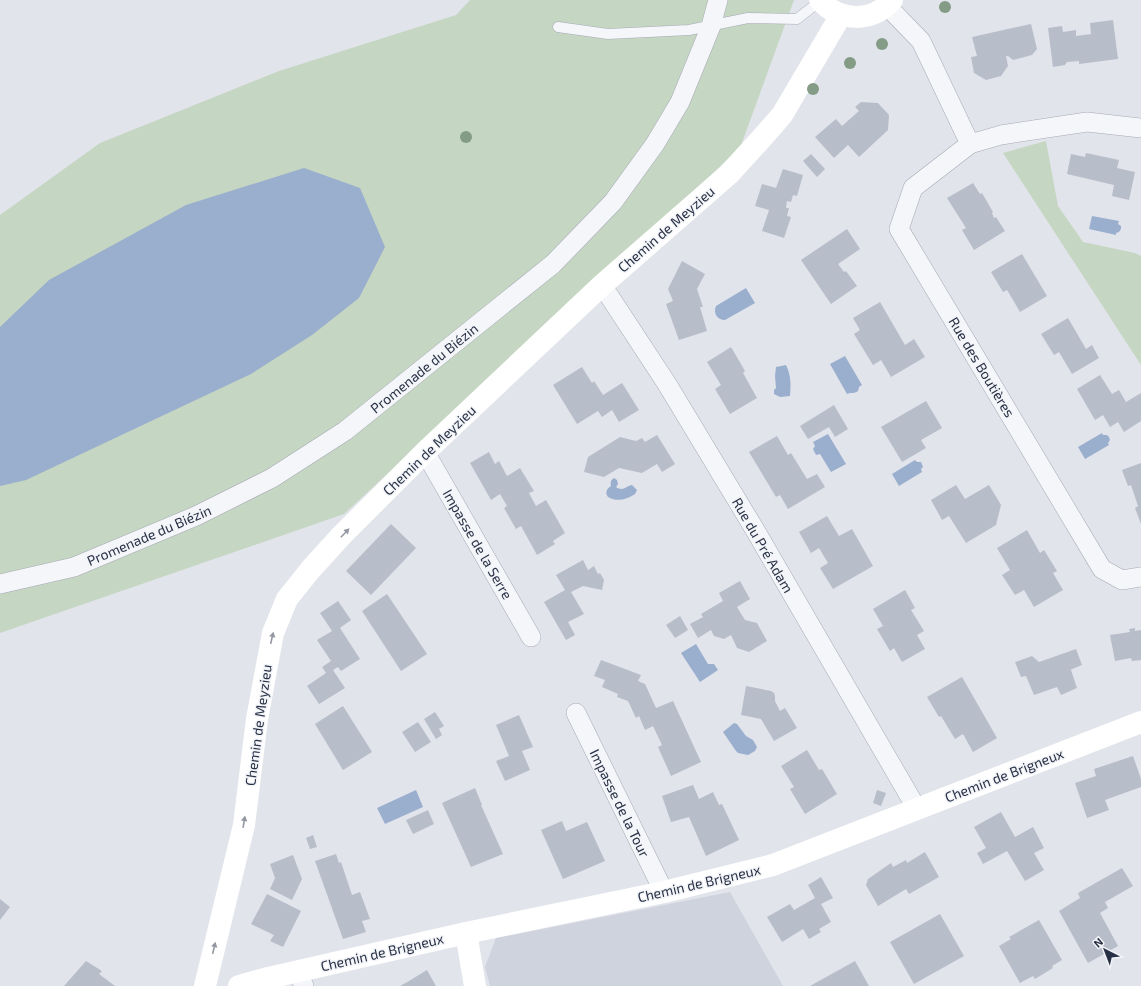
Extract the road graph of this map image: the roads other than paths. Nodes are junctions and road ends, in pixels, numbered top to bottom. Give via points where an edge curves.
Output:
1 (718, 0) edge
2 (820, 1) edge
3 (890, 3) edge
4 (841, 15) junction
5 (711, 26) junction
6 (558, 27) dead end
7 (1141, 128) edge
8 (970, 144) junction
9 (602, 285) junction
10 (425, 452) junction
11 (1141, 577) edge
12 (0, 584) edge
13 (531, 636) dead end
14 (576, 713) dead end
15 (1141, 722) edge
16 (917, 808) junction
17 (664, 892) junction
18 (466, 933) junction
19 (301, 979) edge
20 (205, 986) edge
21 (239, 986) edge
22 (475, 986) edge

1 - 5 street, Promenade du Biézin
2 - 4 street
2 - 5 lane via 797,19 748,18
3 - 4 street via 873,15 857,18
3 - 8 street via 921,41
4 - 9 street, Chemin de Meyzieu via 782,115 761,140 729,174
5 - 6 lane via 689,30 608,34
5 - 12 street, Promenade du Biézin via 680,102 655,144 613,202 553,264 345,431 272,478 196,516 74,567
7 - 8 street, Rue des Boutières via 1086,122 1001,136
8 - 11 street, Rue des Boutières via 913,188 899,229 1102,569 1122,580
9 - 10 street, Chemin de Meyzieu
9 - 16 street, Rue du Pré Adam via 667,384 739,503
10 - 13 street, Impasse de la Serre
20 -> 10 street, Chemin de Meyzieu via 244,825 257,719 273,633 287,600 311,569
14 - 17 street, Impasse de la Tour
15 - 16 street, Chemin de Brigneux
16 - 17 street, Chemin de Brigneux via 773,865
17 - 18 street, Chemin de Brigneux
18 - 19 street, Chemin de Brigneux
18 - 22 street
19 - 21 street, Chemin de Brigneux

